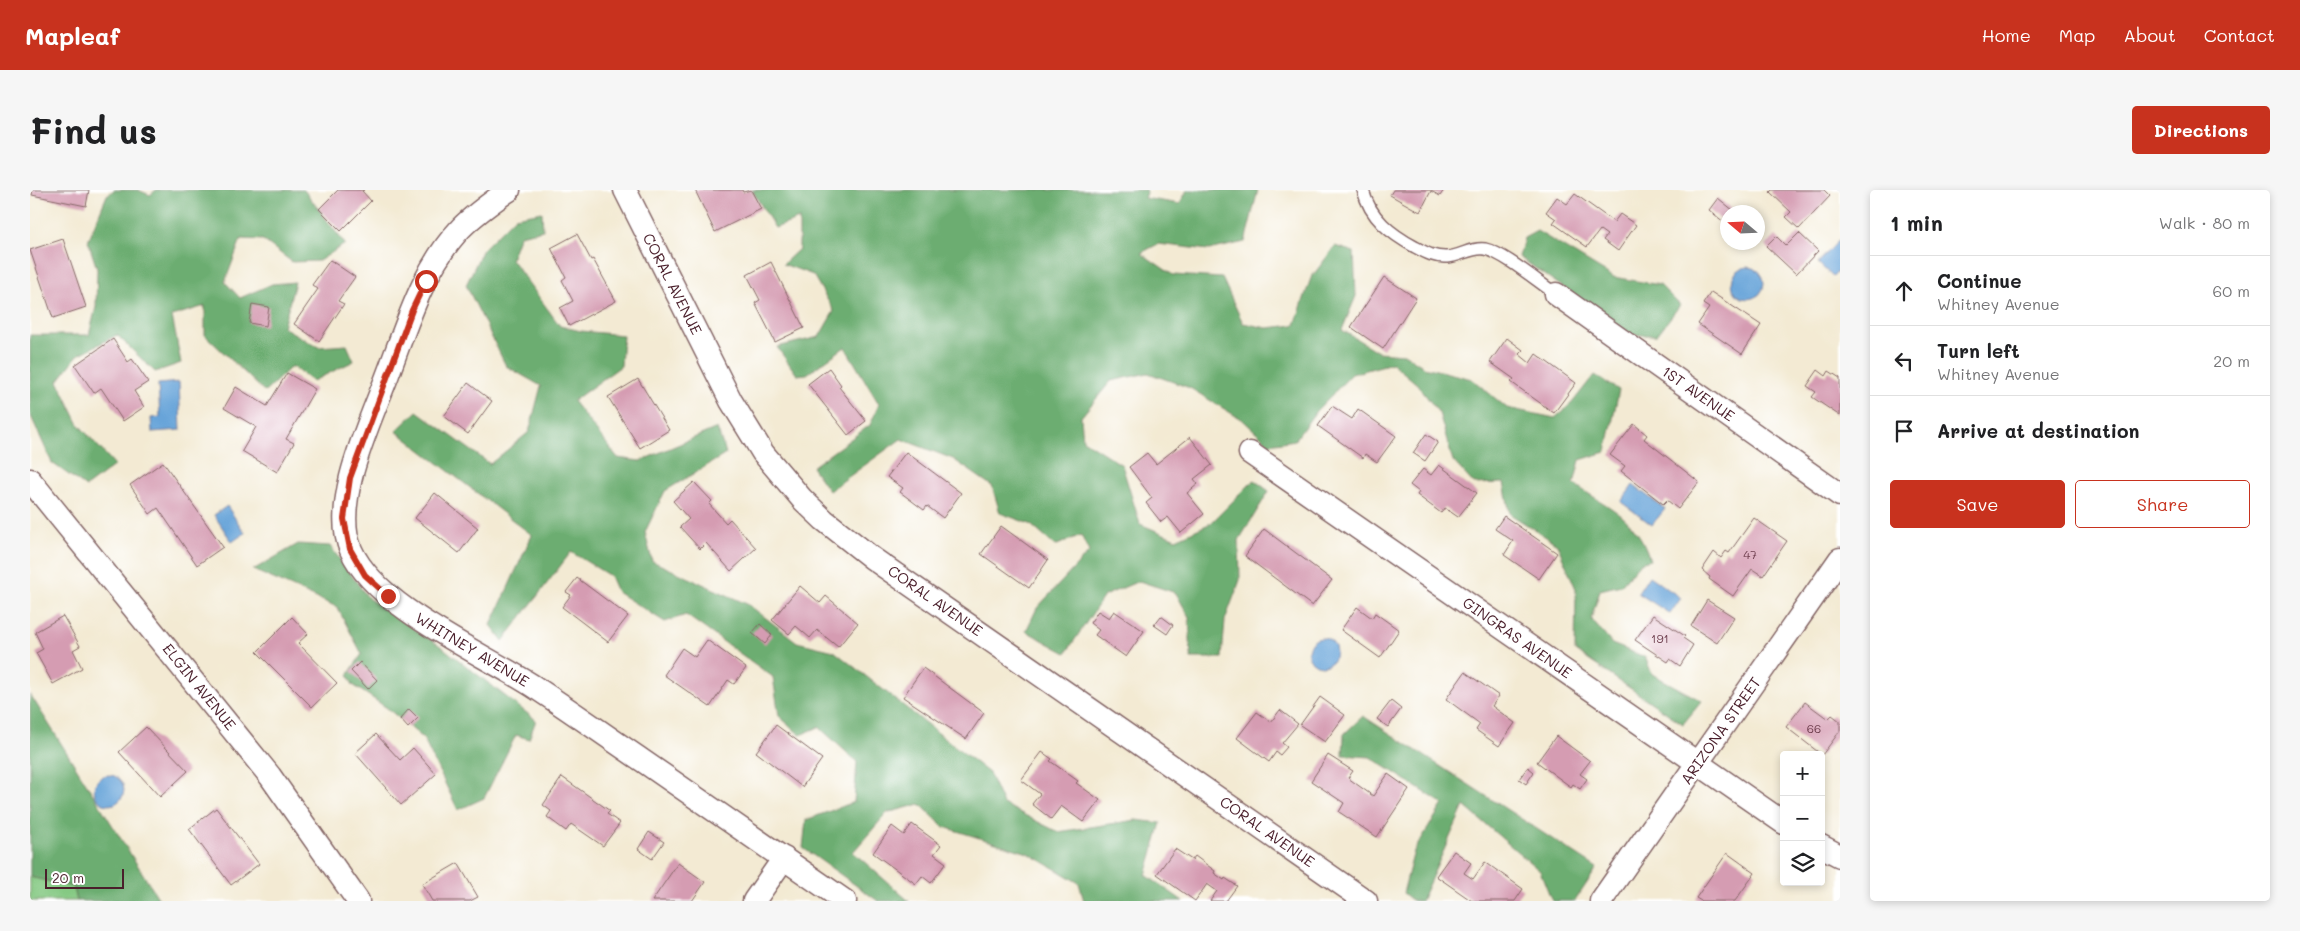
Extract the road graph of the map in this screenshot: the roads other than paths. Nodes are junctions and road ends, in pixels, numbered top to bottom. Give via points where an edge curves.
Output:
1 (509, 190) edge
2 (625, 190) edge
3 (1363, 190) edge
4 (1556, 294) joint
5 (1250, 453) dead end
6 (30, 480) edge
7 (1840, 495) edge
8 (1840, 559) edge
9 (1698, 765) junction
10 (1780, 821) edge
11 (1825, 848) edge
12 (1840, 856) edge
13 (784, 858) junction
14 (358, 901) edge
15 (754, 901) edge
16 (845, 901) edge
17 (1366, 901) edge
18 (1601, 901) edge

1 - 13 street, WHITNEY AVENUE via 459,230 441,254 412,310 350,478 344,519 350,549 365,575 413,614 532,686
2 - 17 street, CORAL AVENUE via 731,401 763,453 802,499 872,558
3 - 4 lane via 1371,210 1383,226 1434,257 1449,257 1483,248
4 - 7 street, 1ST AVENUE
5 - 9 street, GINGRAS AVENUE
6 - 14 street, ELGIN AVENUE via 270,776
8 - 9 street, ARIZONA STREET
9 - 10 street, GINGRAS AVENUE
9 - 18 street, ARIZONA STREET
11 - 12 street
13 - 15 street
13 - 16 street, WHITNEY AVENUE

